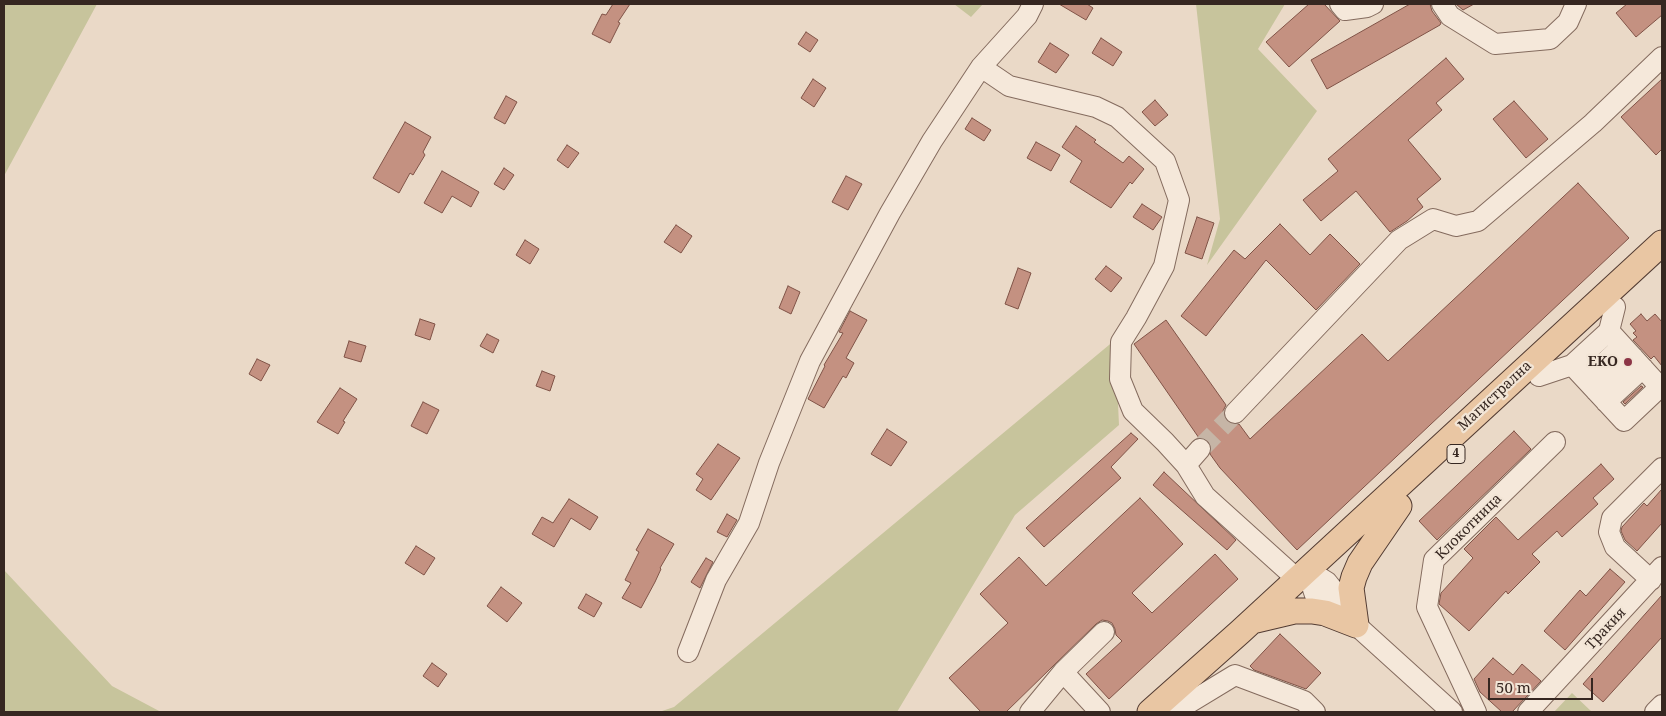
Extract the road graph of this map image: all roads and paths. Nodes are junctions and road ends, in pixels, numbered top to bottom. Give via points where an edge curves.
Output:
1 (1033, 4) edge
2 (1340, 4) edge
3 (1372, 4) edge
4 (1442, 4) edge
5 (1576, 4) edge
6 (1662, 57) edge
7 (981, 67) junction
8 (1662, 242) edge
9 (1662, 263) edge
10 (1615, 307) junction
11 (1609, 331) junction
12 (1633, 357) junction
13 (1539, 376) junction
14 (1590, 384) junction
15 (1235, 413) tunnel mouth
16 (1555, 442) dead end
17 (1200, 449) tunnel mouth
18 (1186, 465) junction
19 (1662, 468) edge
20 (1399, 506) junction
21 (1309, 574) junction
22 (1656, 574) edge
23 (1356, 625) junction
24 (1248, 626) junction
25 (1104, 632) dead end
26 (688, 652) dead end
27 (1211, 658) junction
28 (1063, 672) junction
29 (1662, 704) edge
30 (1304, 709) edge
31 (1030, 712) edge
32 (1100, 712) edge
33 (1150, 712) edge
34 (1174, 712) edge
35 (1452, 712) edge
36 (1476, 712) edge
37 (1528, 712) edge
38 (1655, 712) edge

1 - 7 street via 1027,16
2 - 3 street via 1345,10
4 - 5 street via 1450,16 1495,44 1550,38 1568,22
6 - 15 street via 1593,123 1478,221 1456,226 1433,219 1399,240
7 - 18 street via 1009,86 1096,107 1117,116 1165,161 1179,200 1164,266 1121,342 1120,379 1133,412
7 - 26 street via 890,213 810,361 749,523 716,580
8 - 21 main road, Магистрална / 4
9 - 10 main road, Магистрална / 4
10 - 11 street
10 - 13 main road, Магистрална / 4
11 - 12 street
11 - 14 street
12 - 14 street
12 - 14 street via 1660,387 1624,421
13 - 14 street
13 - 20 main road, Магистрална / 4
16 - 36 street, Клокотница via 1434,560 1427,607
17 - 18 street
18 - 21 street via 1205,496
19 - 22 street via 1612,518 1609,532 1615,546
20 - 21 main road, Магистрална / 4 via 1336,561
20 - 23 main road via 1354,577 1351,588
21 - 23 street via 1327,582
21 - 24 main road, Магистрална / 4
22 - 37 street, Тракия
23 - 24 main road via 1312,611 1294,612
23 - 35 street
24 - 27 main road, Магистрална / 4
25 - 28 street
27 - 33 main road, Магистрална / 4
27 - 34 main road
28 - 31 street
28 - 32 street
29 - 38 street
30 - 34 street via 1235,674

